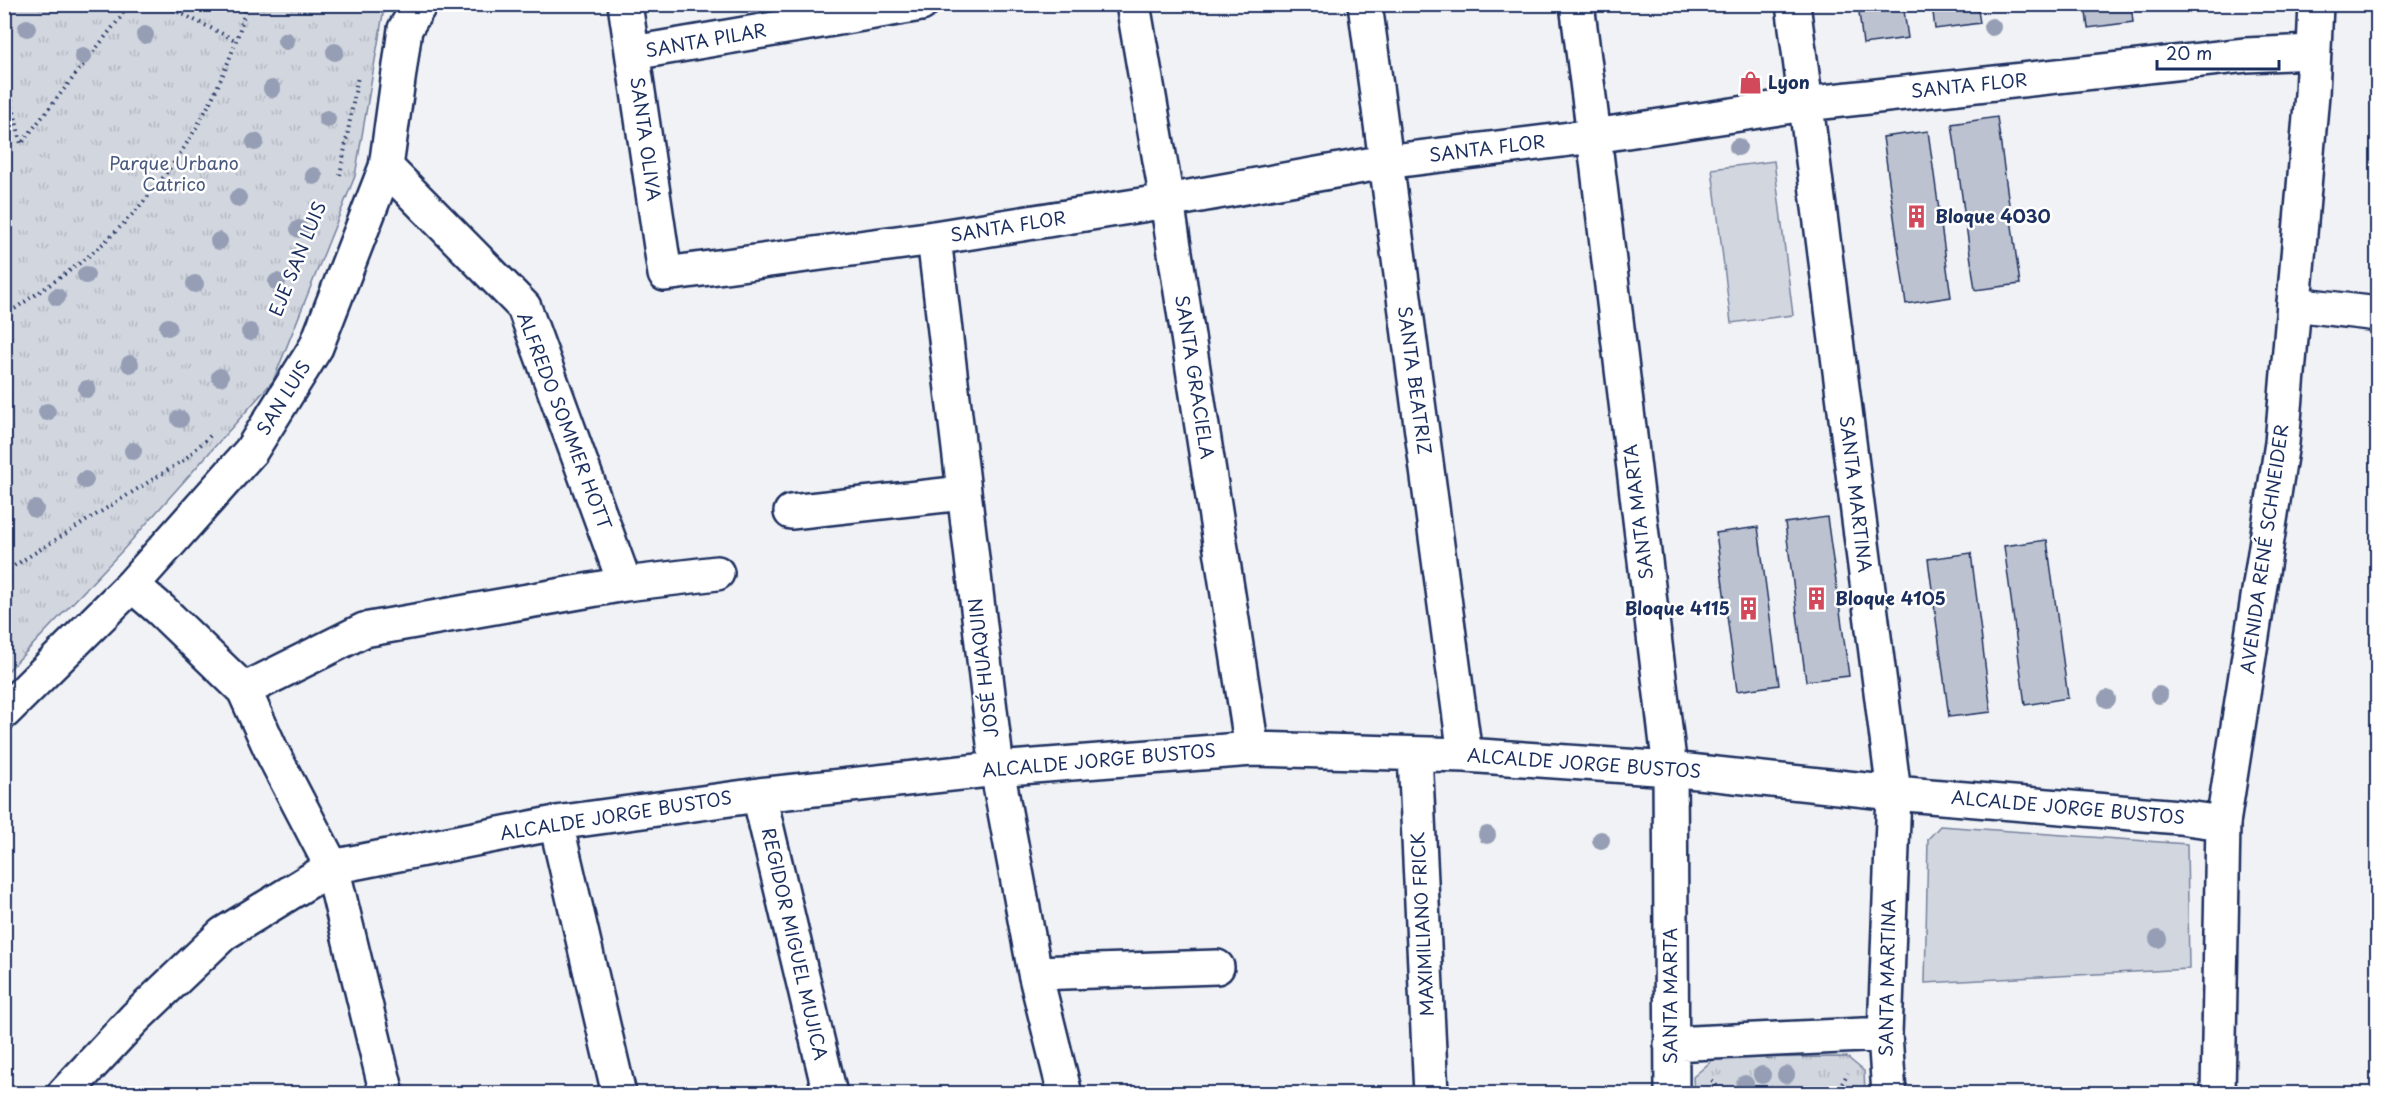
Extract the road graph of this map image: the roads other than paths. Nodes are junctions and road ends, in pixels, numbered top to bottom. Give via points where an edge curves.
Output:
1 (420, 4) edge
2 (625, 4) edge
3 (921, 4) edge
4 (1133, 4) edge
5 (1365, 4) edge
6 (1577, 4) edge
7 (1793, 4) edge
8 (2316, 4) edge
9 (2313, 52) junction
10 (633, 53) junction
11 (1805, 104) junction
12 (1594, 136) junction
13 (1385, 162) junction
14 (386, 167) junction
15 (1167, 201) junction
16 (934, 238) junction
17 (665, 274) joint
18 (2294, 304) junction
19 (2378, 314) edge
20 (963, 493) junction
21 (791, 512) dead end
22 (717, 573) dead end
23 (625, 584) junction
24 (132, 585) junction
25 (243, 690) junction
26 (4, 712) edge
27 (1252, 749) junction
28 (1415, 754) junction
29 (1465, 755) junction
30 (997, 769) junction
31 (1670, 769) junction
32 (1894, 793) junction
33 (759, 795) junction
34 (556, 823) junction
35 (2223, 823) junction
36 (332, 867) junction
37 (1217, 967) dead end
38 (1035, 974) junction
39 (1886, 1034) junction
40 (1671, 1044) junction
41 (64, 1094) edge
42 (387, 1094) edge
43 (619, 1094) edge
44 (830, 1094) edge
45 (1065, 1094) edge
46 (1431, 1094) edge
47 (1672, 1094) edge
48 (1889, 1094) edge
49 (2218, 1094) edge

1 - 14 street, SAN LUIS via 405,29
2 - 10 street, SANTA OLIVA
3 - 10 street, SANTA PILAR
4 - 15 street, SANTA GRACIELA
5 - 13 street, SANTA BEATRIZ
6 - 12 street, SANTA MARTA
7 - 11 street, SANTA MARTINA
8 - 9 street, AVENIDA RENÉ SCHNEIDER
9 - 11 street, SANTA FLOR via 2246,55
9 - 18 street, AVENIDA RENÉ SCHNEIDER
10 - 17 street, SANTA OLIVA
11 - 12 street, SANTA FLOR
11 - 32 street, SANTA MARTINA
12 - 13 street, SANTA FLOR
12 - 31 street, SANTA MARTA
13 - 15 street, SANTA FLOR
13 - 29 street, SANTA BEATRIZ
14 - 23 street, ALFREDO SOMMER HOTT via 524,307
14 - 24 street, SAN LUIS via 316,347 251,451
15 - 16 street, SANTA FLOR
15 - 27 street, SANTA GRACIELA
16 - 17 street, SANTA FLOR
16 - 20 street, JOSÉ HUAQUIN
18 - 19 street
18 - 35 street, AVENIDA RENÉ SCHNEIDER via 2282,443
20 - 21 street
20 - 30 street, JOSÉ HUAQUIN
22 - 23 street
23 - 25 street via 364,630
24 - 25 street
24 - 26 street, SAN LUIS
25 - 36 street
27 - 28 street, ALCALDE JORGE BUSTOS
27 - 30 street, ALCALDE JORGE BUSTOS
28 - 29 street, ALCALDE JORGE BUSTOS
28 - 46 street, MAXIMILIANO FRICK
29 - 31 street, ALCALDE JORGE BUSTOS
30 - 33 street, ALCALDE JORGE BUSTOS
30 - 38 street, JOSÉ HUAQUIN
31 - 32 street, ALCALDE JORGE BUSTOS
31 - 40 street, SANTA MARTA
32 - 35 street, ALCALDE JORGE BUSTOS
32 - 39 street, SANTA MARTINA
33 - 34 street, ALCALDE JORGE BUSTOS
33 - 44 street, REGIDOR MIGUEL MUJICA
34 - 36 street, ALCALDE JORGE BUSTOS
34 - 43 street
35 - 49 street, AVENIDA RENÉ SCHNEIDER
36 - 41 street, ALCALDE JORGE BUSTOS via 223,934 135,1018
36 - 42 street
37 - 38 street
38 - 45 street, JOSÉ HUAQUIN
39 - 40 street
39 - 48 street, SANTA MARTINA
40 - 47 street, SANTA MARTA

